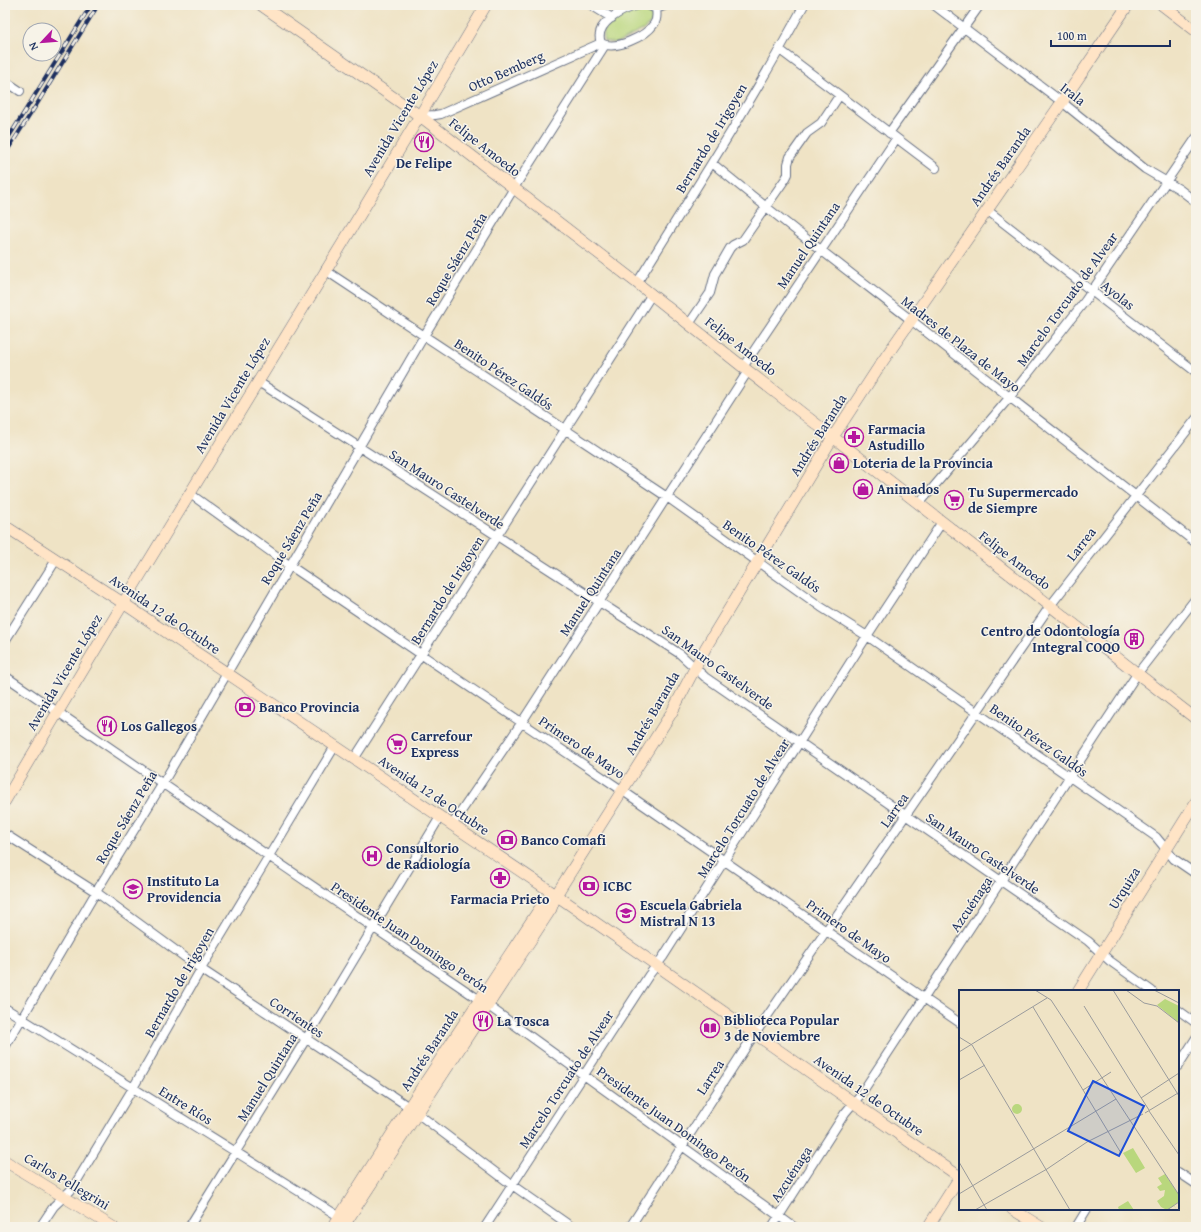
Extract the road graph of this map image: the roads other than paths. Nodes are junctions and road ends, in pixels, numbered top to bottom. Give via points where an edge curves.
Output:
1 (261, 5) edge
2 (486, 5) edge
3 (592, 5) edge
4 (639, 5) edge
5 (648, 5) edge
6 (666, 5) edge
7 (804, 5) edge
8 (934, 5) edge
9 (980, 5) edge
10 (1128, 5) edge
11 (1162, 5) edge
12 (626, 8) edge
13 (656, 10) junction
14 (612, 18) junction
15 (964, 28) junction
16 (1196, 31) edge
17 (603, 44) junction
18 (780, 50) junction
19 (5, 81) edge
20 (20, 91) dead end
21 (839, 96) junction
22 (1062, 102) junction
23 (420, 116) junction
24 (889, 133) junction
25 (1196, 138) edge
26 (896, 139) junction
27 (712, 164) junction
28 (936, 168) dead end
29 (1166, 183) junction
30 (514, 188) junction
31 (1196, 202) edge
32 (766, 208) junction
33 (987, 210) junction
34 (820, 251) junction
35 (325, 270) junction
36 (636, 282) junction
37 (1092, 291) junction
38 (652, 294) junction
39 (911, 320) junction
40 (689, 324) junction
41 (424, 336) junction
42 (745, 369) junction
43 (1196, 372) edge
44 (257, 381) junction
45 (1009, 398) junction
46 (1196, 419) edge
47 (565, 430) junction
48 (833, 437) junction
49 (359, 448) junction
50 (189, 494) junction
51 (1135, 496) junction
52 (667, 497) junction
53 (919, 504) junction
54 (942, 522) junction
55 (5, 526) edge
56 (496, 536) junction
57 (1196, 543) edge
58 (56, 560) junction
59 (758, 561) junction
60 (289, 565) junction
61 (1196, 598) edge
62 (600, 602) junction
63 (123, 603) junction
64 (1050, 606) junction
65 (867, 636) junction
66 (5, 641) edge
67 (422, 654) junction
68 (695, 667) junction
69 (226, 672) junction
70 (1137, 674) junction
71 (5, 676) edge
72 (57, 712) junction
73 (976, 713) junction
74 (1196, 719) edge
75 (522, 722) junction
76 (800, 741) junction
77 (335, 746) junction
78 (354, 759) junction
79 (1069, 778) junction
80 (163, 783) junction
81 (623, 791) junction
82 (5, 801) edge
83 (1196, 802) edge
84 (906, 815) junction
85 (440, 817) junction
86 (452, 825) junction
87 (5, 834) edge
88 (1166, 850) junction
89 (268, 857) junction
90 (725, 861) junction
91 (1196, 874) edge
92 (1002, 881) junction
93 (96, 892) junction
94 (556, 895) junction
95 (372, 927) junction
96 (826, 930) junction
97 (1102, 953) junction
98 (656, 966) junction
99 (202, 969) junction
100 (1079, 990) edge
101 (1151, 990) edge
102 (923, 998) junction
103 (483, 1002) junction
104 (5, 1008) edge
105 (1179, 1011) edge
106 (22, 1019) junction
107 (959, 1023) edge
108 (1196, 1023) edge
109 (754, 1034) junction
110 (1196, 1038) edge
111 (306, 1039) junction
112 (5, 1047) edge
113 (1179, 1064) edge
114 (584, 1075) junction
115 (133, 1088) junction
116 (854, 1103) junction
117 (413, 1110) junction
118 (682, 1145) junction
119 (236, 1152) junction
120 (5, 1161) edge
121 (1179, 1173) edge
122 (959, 1176) edge
123 (959, 1179) edge
124 (1196, 1184) edge
125 (512, 1185) junction
126 (64, 1197) junction
127 (1014, 1210) edge
128 (1086, 1210) edge
129 (779, 1216) junction
130 (345, 1223) edge
131 (40, 1227) edge
132 (113, 1227) edge
133 (189, 1227) edge
134 (333, 1227) edge
135 (485, 1227) edge
136 (572, 1227) edge
137 (630, 1227) edge
138 (772, 1227) edge
139 (794, 1227) edge
140 (928, 1227) edge
141 (1041, 1227) edge
142 (1076, 1227) edge

1 - 23 main road, Felipe Amoedo
2 - 23 main road, Avenida Vicente López
3 - 14 street
4 - 12 street
5 - 13 street
6 - 13 street
7 - 18 street, Bernardo de Irigoyen
8 - 15 street, Irala
9 - 15 street
10 - 22 main road, Andrés Baranda
11 - 16 main road
12 - 14 street
13 - 17 street, Otto Bemberg via 654,24 645,32 625,43 611,46
14 - 17 street via 601,29 599,38
15 - 22 street, Irala
15 - 24 street
17 - 23 street, Otto Bemberg via 441,114
17 - 30 street, Roque Sáenz Peña
18 - 21 street
18 - 27 street, Bernardo de Irigoyen
19 - 20 street
21 - 24 street
21 - 32 street via 820,123 807,133 790,157 788,174
22 - 29 street, Irala
22 - 33 main road, Andrés Baranda
23 - 30 main road, Felipe Amoedo
23 - 35 main road, Avenida Vicente López
24 - 26 street
25 - 29 street, Marcelo Torcuato de Alvear
26 - 28 street
26 - 34 street, Manuel Quintana
27 - 32 street, Madres de Plaza de Mayo
27 - 36 street, Bernardo de Irigoyen
29 - 31 street, Irala
29 - 37 street, Marcelo Torcuato de Alvear
30 - 36 main road, Felipe Amoedo
30 - 41 street, Roque Sáenz Peña
32 - 34 street, Madres de Plaza de Mayo
32 - 40 street via 743,240 730,248 714,274 710,294
33 - 37 street, Ayolas
33 - 39 main road, Andrés Baranda
34 - 39 street, Madres de Plaza de Mayo
34 - 42 street, Manuel Quintana
35 - 41 street, Benito Pérez Galdós
35 - 44 main road, Avenida Vicente López
36 - 38 main road, Felipe Amoedo
37 - 43 street, Ayolas
37 - 45 street, Marcelo Torcuato de Alvear
38 - 40 main road, Felipe Amoedo
38 - 47 street, Bernardo de Irigoyen
39 - 45 street, Madres de Plaza de Mayo
39 - 48 main road, Andrés Baranda
40 - 42 main road, Felipe Amoedo
41 - 47 street, Benito Pérez Galdós
41 - 49 street, Roque Sáenz Peña
42 - 48 main road, Felipe Amoedo
42 - 52 street, Manuel Quintana
44 - 49 street, San Mauro Castelverde
44 - 50 main road, Avenida Vicente López
45 - 51 street, Madres de Plaza de Mayo
45 - 53 street, Marcelo Torcuato de Alvear
46 - 51 street, Larrea
47 - 52 street, Benito Pérez Galdós
47 - 56 street, Bernardo de Irigoyen
48 - 53 main road, Felipe Amoedo
48 - 59 main road, Andrés Baranda
49 - 56 street, San Mauro Castelverde
49 - 60 street, Roque Sáenz Peña
50 - 60 street, Primero de Mayo
50 - 63 main road, Avenida Vicente López
51 - 57 street, Madres de Plaza de Mayo
51 - 64 street, Larrea
52 - 59 street, Benito Pérez Galdós
52 - 62 street, Manuel Quintana
53 - 54 main road, Felipe Amoedo
54 - 64 main road, Felipe Amoedo
54 - 65 street, Marcelo Torcuato de Alvear
55 - 58 main road, Avenida 12 de Octubre
56 - 62 street, San Mauro Castelverde
56 - 67 street, Bernardo de Irigoyen
58 - 63 main road, Avenida 12 de Octubre
58 - 66 street
59 - 65 street, Benito Pérez Galdós
59 - 68 main road, Andrés Baranda
60 - 67 street, Primero de Mayo
60 - 69 street, Roque Sáenz Peña
61 - 70 street, Azcuénaga
62 - 68 street, San Mauro Castelverde via 680,654
62 - 75 street, Manuel Quintana
63 - 69 main road, Avenida 12 de Octubre
63 - 72 main road, Avenida Vicente López
64 - 70 main road, Felipe Amoedo
64 - 73 street, Larrea
65 - 73 street, Benito Pérez Galdós
65 - 76 street, Marcelo Torcuato de Alvear
67 - 75 street, Primero de Mayo
67 - 78 street, Bernardo de Irigoyen
68 - 76 street, San Mauro Castelverde via 705,677
68 - 81 main road, Andrés Baranda via 672,712
69 - 77 main road, Avenida 12 de Octubre
69 - 80 street, Roque Sáenz Peña
70 - 74 main road, Felipe Amoedo
70 - 79 street, Azcuénaga
71 - 72 street, Presidente Juan Domingo Perón
72 - 80 street, Presidente Juan Domingo Perón
72 - 82 main road, Avenida Vicente López
73 - 79 street, Benito Pérez Galdós
73 - 84 street, Larrea
75 - 81 street, Primero de Mayo
75 - 86 street, Manuel Quintana
76 - 84 street, San Mauro Castelverde
76 - 90 street, Marcelo Torcuato de Alvear
77 - 78 main road, Avenida 12 de Octubre
77 - 89 street, Bernardo de Irigoyen
78 - 85 main road, Avenida 12 de Octubre
79 - 88 street, Benito Pérez Galdós via 1156,837
79 - 92 street, Azcuénaga
80 - 89 street, Presidente Juan Domingo Perón
80 - 93 street, Roque Sáenz Peña
81 - 90 street, Primero de Mayo
81 - 94 main road, Andrés Baranda
83 - 88 main road, Urquiza
84 - 92 street, San Mauro Castelverde
84 - 96 street, Larrea
85 - 86 main road, Avenida 12 de Octubre
85 - 95 street, Manuel Quintana
86 - 94 main road, Avenida 12 de Octubre
87 - 93 street, Corrientes
88 - 91 street, Benito Pérez Galdós via 1174,859
88 - 97 main road, Urquiza
89 - 95 street, Presidente Juan Domingo Perón
89 - 99 street, Bernardo de Irigoyen
90 - 96 street, Primero de Mayo
90 - 98 street, Marcelo Torcuato de Alvear
92 - 97 street, San Mauro Castelverde
92 - 102 street, Azcuénaga
93 - 99 street, Corrientes
93 - 106 street, Roque Sáenz Peña
94 - 98 main road, Avenida 12 de Octubre
94 - 103 main road, Andrés Baranda via 544,902
95 - 103 street, Presidente Juan Domingo Perón
95 - 111 street, Manuel Quintana
96 - 102 street, Primero de Mayo
96 - 109 street, Larrea
97 - 100 main road, Urquiza
97 - 101 street, San Mauro Castelverde
98 - 109 main road, Avenida 12 de Octubre
98 - 114 street, Marcelo Torcuato de Alvear
99 - 111 street, Corrientes
99 - 115 street, Bernardo de Irigoyen
102 - 107 street, Primero de Mayo
102 - 116 street, Azcuénaga
103 - 114 street, Presidente Juan Domingo Perón
103 - 117 main road, Andrés Baranda
104 - 106 street, Entre Ríos
105 - 108 street
106 - 112 street, Roque Sáenz Peña
106 - 115 street, Entre Ríos
109 - 116 main road, Avenida 12 de Octubre
109 - 118 street, Larrea
110 - 113 street
111 - 117 street, Corrientes
111 - 119 street, Manuel Quintana
114 - 118 street, Presidente Juan Domingo Perón
114 - 125 street, Marcelo Torcuato de Alvear
115 - 119 street, Entre Ríos
115 - 126 street, Bernardo de Irigoyen via 72,1189
116 - 122 main road, Avenida 12 de Octubre
116 - 129 street, Azcuénaga
117 - 125 street, Corrientes
117 - 130 main road, Andrés Baranda
118 - 129 street, Presidente Juan Domingo Perón
118 - 137 street, Larrea
119 - 130 street, Entre Ríos
119 - 133 street, Manuel Quintana
120 - 126 main road, Carlos Pellegrini
121 - 124 street
123 - 140 main road
125 - 135 street, Marcelo Torcuato de Alvear
125 - 136 street, Corrientes
126 - 131 street, Bernardo de Irigoyen via 54,1206
126 - 132 main road, Carlos Pellegrini
127 - 141 main road
128 - 142 street
129 - 138 street, Azcuénaga
129 - 139 street, Presidente Juan Domingo Perón
130 - 134 main road, Andrés Baranda

